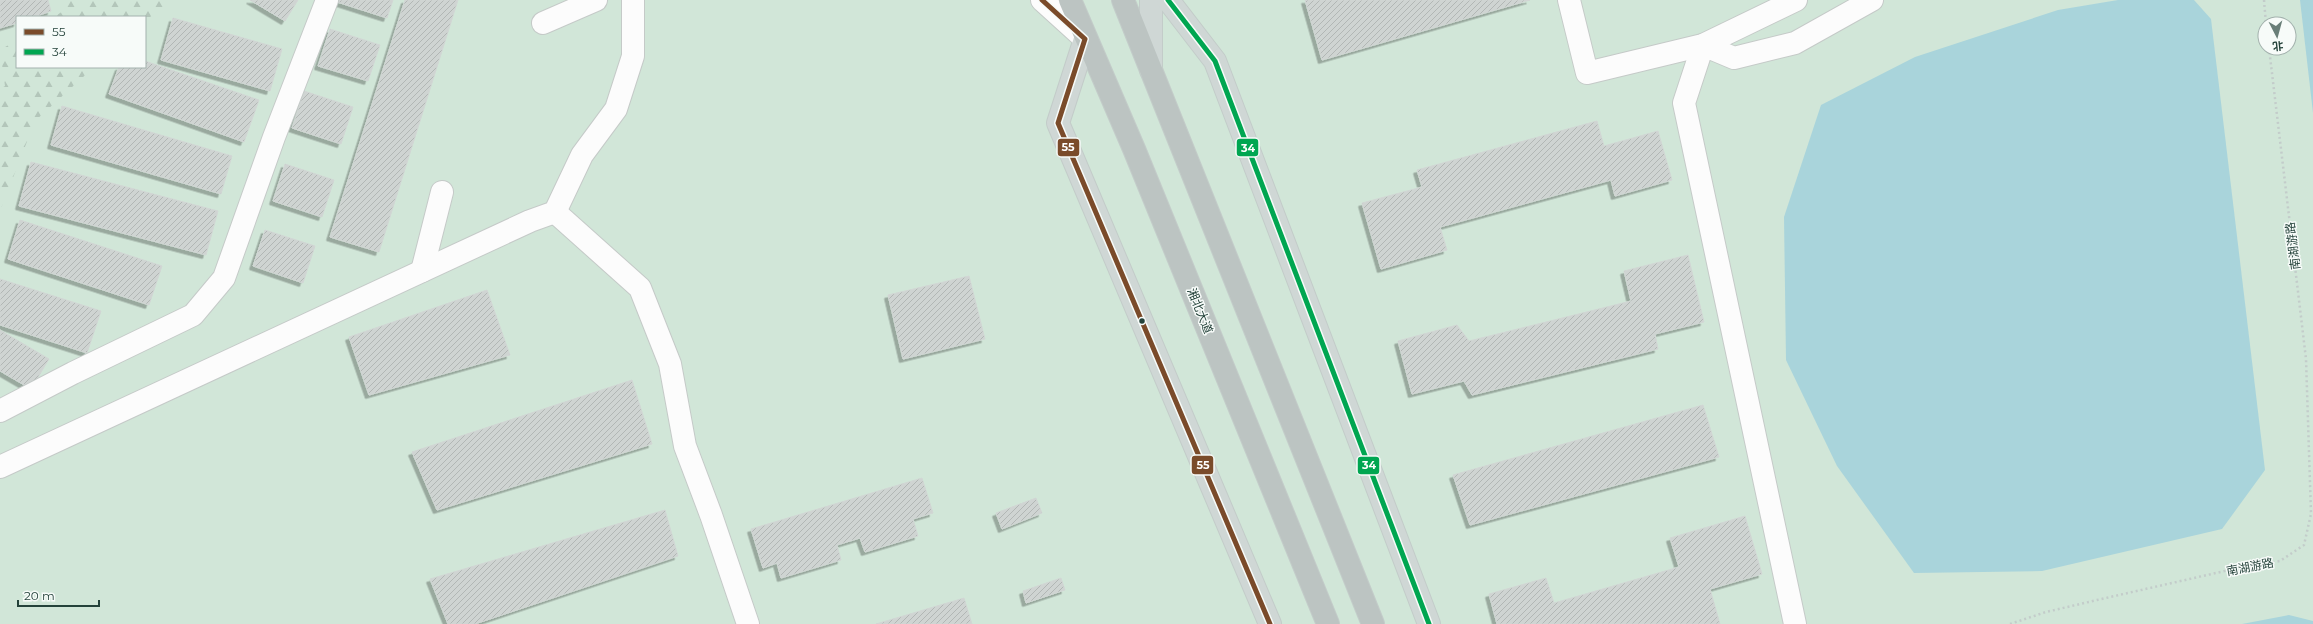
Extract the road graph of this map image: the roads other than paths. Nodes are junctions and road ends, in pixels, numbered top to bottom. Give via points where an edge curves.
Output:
1 (327, 0) edge
2 (596, 0) edge
3 (633, 0) edge
4 (1042, 0) edge
5 (1070, 0) edge
6 (1122, 0) edge
7 (1151, 0) edge
8 (1168, 0) edge
9 (1569, 0) edge
10 (1796, 0) edge
11 (1872, 0) edge
12 (543, 22) dead end
13 (1085, 39) junction
14 (1703, 45) junction
15 (1151, 71) junction
16 (442, 192) dead end
17 (555, 212) junction
18 (422, 271) junction
19 (0, 411) edge
20 (0, 467) edge
21 (748, 624) edge
22 (1270, 624) edge
23 (1328, 624) edge
24 (1373, 624) edge
25 (1428, 624) edge
26 (1795, 624) edge

1 - 19 street via 274,137 224,278 193,315
2 - 12 street
3 - 17 street via 633,56 616,109 582,155
4 - 13 street
5 - 13 highway, 湘北大道
6 - 15 highway
7 - 15 main road
8 - 25 main road via 1215,61
9 - 14 street via 1587,73
10 - 14 street
11 - 14 street via 1795,43 1734,58
13 - 22 main road via 1058,123
13 - 23 highway, 湘北大道 via 1134,149
14 - 26 street via 1684,103
15 - 24 highway
16 - 18 street
17 - 18 street
17 - 21 street via 640,288 670,364 685,446
18 - 20 street

